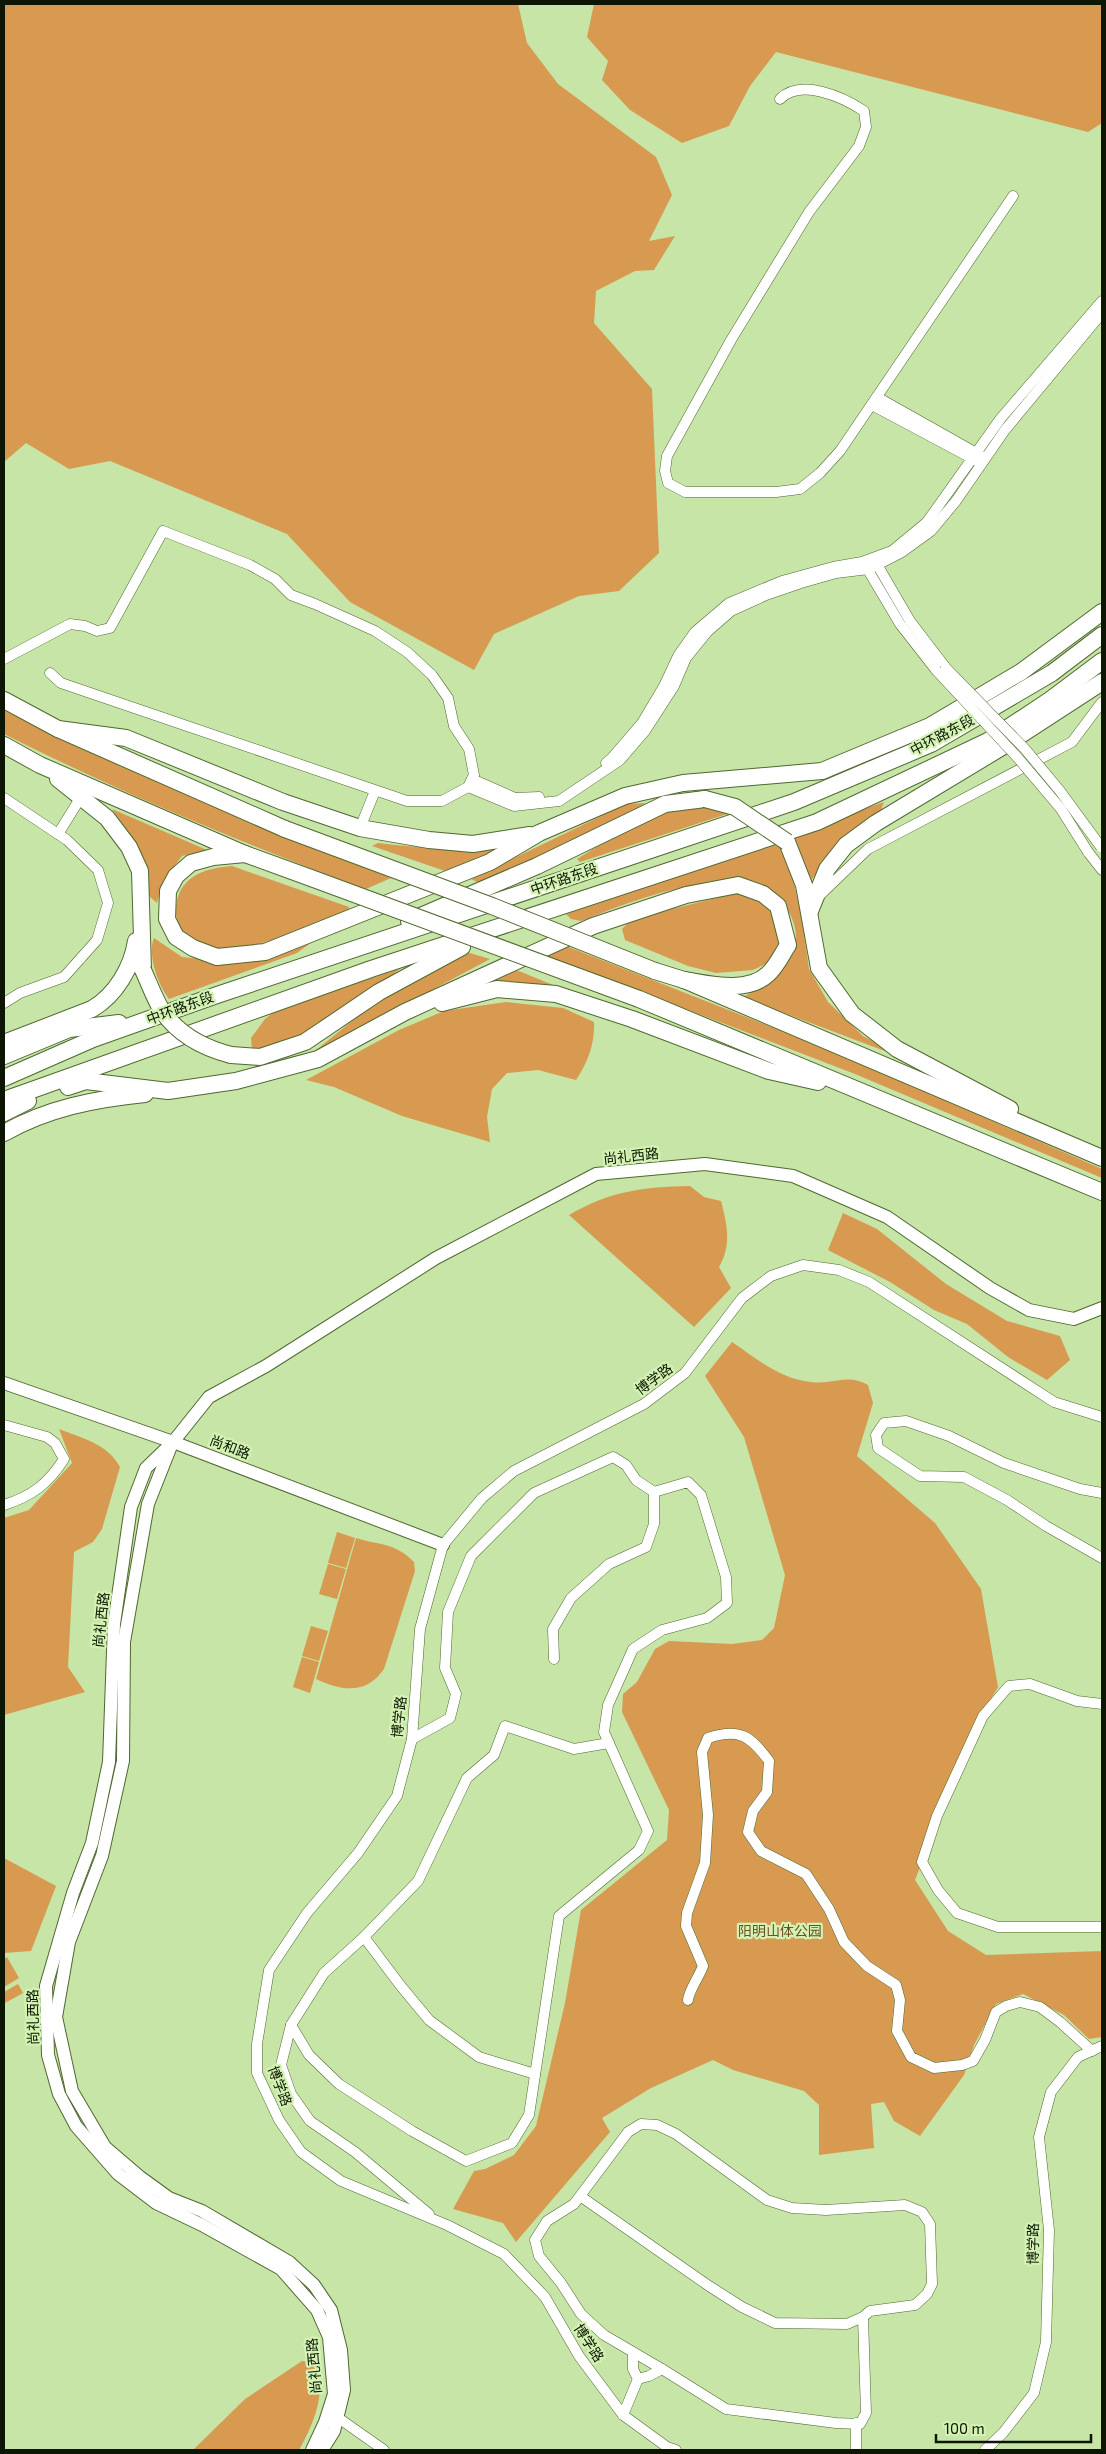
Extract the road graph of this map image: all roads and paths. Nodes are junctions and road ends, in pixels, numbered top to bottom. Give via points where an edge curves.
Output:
1 (780, 99) dead end
2 (1012, 196) dead end
3 (1102, 301) edge
4 (1102, 313) edge
5 (874, 401) junction
6 (979, 458) junction
7 (870, 564) junction
8 (1102, 612) edge
9 (1102, 634) edge
10 (4, 659) edge
11 (1102, 661) edge
12 (941, 669) junction
13 (50, 673) dead end
14 (1102, 682) edge
15 (4, 700) edge
16 (1102, 702) edge
17 (58, 729) junction
18 (4, 745) edge
19 (40, 765) junction
20 (470, 783) junction
21 (375, 790) junction
22 (81, 797) junction
23 (4, 798) edge
24 (360, 828) junction
25 (539, 833) junction
26 (58, 834) junction
27 (1101, 848) edge
28 (245, 854) junction
29 (1102, 870) edge
30 (811, 906) junction
31 (141, 914) junction
32 (492, 930) junction
33 (299, 968) junction
34 (684, 980) junction
35 (4, 1003) edge
36 (405, 1012) junction
37 (149, 1020) junction
38 (4, 1043) edge
39 (4, 1056) edge
40 (4, 1078) edge
41 (168, 1091) junction
42 (862, 1091) junction
43 (4, 1100) edge
44 (4, 1113) edge
45 (4, 1133) edge
46 (1102, 1158) edge
47 (1102, 1192) edge
48 (1102, 1308) edge
49 (4, 1383) edge
50 (1102, 1417) edge
51 (4, 1424) edge
52 (173, 1442) junction
53 (654, 1492) junction
54 (1102, 1493) edge
55 (4, 1505) edge
56 (442, 1545) junction
57 (1102, 1558) edge
58 (554, 1659) dead end
59 (1102, 1704) edge
60 (412, 1739) junction
61 (609, 1743) junction
62 (1102, 1927) edge
63 (364, 1937) junction
64 (688, 2000) dead end
65 (291, 2025) junction
66 (1102, 2046) edge
67 (1092, 2051) junction
68 (535, 2074) junction
69 (580, 2196) junction
70 (438, 2221) junction
71 (863, 2317) junction
72 (633, 2352) junction
73 (662, 2369) junction
74 (638, 2379) junction
75 (623, 2415) junction
76 (337, 2417) junction
77 (856, 2424) junction
78 (312, 2450) edge
79 (322, 2450) edge
80 (384, 2450) edge
81 (676, 2450) edge
82 (856, 2450) edge
83 (985, 2450) edge

1 - 5 street via 785,93 800,89 829,94 864,111 866,127 859,146 809,212 731,340 666,456 668,483 685,492 800,489 840,451
2 - 5 street
3 - 6 street via 1001,418
4 - 6 street
5 - 6 street
6 - 7 street via 927,522
7 - 12 street via 900,624
7 - 20 street via 832,567 782,581 729,603 695,632 642,722 611,759 554,797 514,798
8 - 25 highway via 1021,672 930,726 822,771 683,783 625,796
9 - 33 highway, 中环路东段 via 1052,674 931,744 794,802
10 - 20 street via 70,624 97,631 110,628 163,531 250,565 275,579 291,595 375,631 407,652 432,675 448,698 454,726 468,749 474,775
11 - 32 highway, 中环路东段 via 988,741 818,822
12 - 27 street, bridge via 1025,749
12 - 29 street, bridge via 1061,809
13 - 21 street via 61,684
14 - 30 highway via 876,823 846,846 827,869
15 - 17 highway
16 - 30 street via 1072,742 868,849
17 - 24 highway via 126,738 283,802
17 - 34 highway, bridge via 285,829
18 - 19 highway
19 - 22 highway
19 - 28 highway
20 - 21 street via 442,801 407,801
21 - 24 street
22 - 26 street
22 - 31 highway via 107,818 129,847 140,871
23 - 26 street
24 - 25 highway via 473,844
25 - 28 highway via 490,862 265,952 217,956 193,948 176,937 167,918 168,891 176,876 191,863
26 - 35 street via 98,870 108,903 97,940 64,977 20,993
28 - 42 highway, bridge via 639,999
30 - 33 highway, bridge via 787,842 735,807 705,799 665,804 537,866
30 - 46 highway via 810,926 819,968 852,1014 897,1049
31 - 32 highway, bridge via 143,970 162,1010 195,1042 231,1055 260,1057 305,1042 379,992
31 - 38 highway via 133,958 104,1001
32 - 43 highway, 中环路东段 via 371,969
33 - 37 highway, 中环路东段
34 - 36 highway via 724,986 750,984 768,975 788,945 778,906 763,894 738,885 686,894 592,926
34 - 46 highway
36 - 41 highway via 318,1059 236,1081
36 - 42 highway via 497,990 556,994 769,1071
37 - 39 highway via 69,1029
37 - 40 highway, 中环路东段
41 - 44 highway via 86,1081 20,1103
41 - 45 highway via 102,1098 59,1108
42 - 47 highway
48 - 52 street, 尚礼西路 via 1074,1319 1029,1310 990,1288 887,1217 793,1176 705,1164 596,1174 436,1258 266,1366 209,1397
49 - 52 street, 尚和路
50 - 56 street, 博学路 via 1054,1402 869,1282 839,1270 804,1265 771,1276 742,1298 685,1374 644,1404 514,1471 482,1498
51 - 55 street via 47,1437 55,1443 64,1459 51,1478 24,1499
52 - 56 street, 尚和路
52 - 76 street, 尚礼西路 via 148,1504 124,1642 123,1761 102,1856 69,1942 56,2017 72,2091 105,2147 170,2198 202,2211 289,2262 314,2285 331,2310 341,2350 344,2390
52 - 78 street, 尚礼西路 via 146,1468 131,1507 114,1624 109,1762 92,1844 73,1893 46,1986 48,2055 59,2094 76,2126 118,2174 156,2204 202,2225 281,2269 317,2310 329,2337 334,2394
53 - 58 street via 654,1524 646,1547 609,1564 571,1598 553,1629
53 - 60 street via 636,1480 626,1465 613,1457 534,1493 471,1556 448,1612 446,1668 456,1694 450,1718
53 - 61 street via 688,1482 701,1494 726,1577 727,1603 708,1618 662,1630 633,1649 608,1705 604,1732
54 - 57 street via 1080,1490 1004,1463 949,1436 906,1421 884,1423 876,1435 878,1448 920,1476 964,1478 1007,1500
56 - 60 street, 博学路 via 420,1629
59 - 62 street via 1076,1701 1030,1684 1009,1686 983,1716 937,1816 922,1862 956,1913 998,1927
60 - 70 street, 博学路 via 397,1796 358,1853 307,1913 269,1970 257,2044 257,2073 279,2120 301,2152 340,2181
61 - 63 street via 574,1749 504,1726 494,1755 467,1778 418,1881
61 - 68 street via 648,1831 639,1850 559,1916
63 - 65 street via 324,1973
63 - 68 street via 429,2020 479,2057
64 - 67 street via 704,1966 686,1926 687,1913 705,1863 708,1815 702,1752 708,1738 739,1733 755,1742 769,1761 767,1792 752,1811 748,1832 761,1851 806,1874 844,1942 867,1966 896,1986 900,2000 897,2031 911,2057 934,2068 973,2061 986,2040 996,2012 1020,2002 1040,2007
65 - 68 street via 309,2055 340,2084 412,2131 466,2161 512,2143 528,2115
65 - 70 street via 281,2065 291,2094 310,2121 354,2152
66 - 67 street, 博学路
67 - 83 street, 博学路 via 1078,2057 1051,2092 1040,2137 1049,2230 1046,2342 1034,2393 1003,2434
69 - 71 street via 709,2286 775,2323 847,2324
69 - 71 street via 628,2132 641,2124 657,2125 676,2134 767,2200 792,2208 826,2210 906,2205 922,2212 930,2224 932,2254 932,2284 927,2294 915,2305 870,2311
69 - 72 street via 574,2204 547,2222 535,2240 539,2256 581,2314 604,2335
70 - 75 street, 博学路 via 504,2254 518,2268 545,2297 579,2356
71 - 77 street via 866,2413 860,2424
72 - 73 street
72 - 74 street via 633,2368
73 - 74 street
73 - 77 street via 726,2408
74 - 75 street
75 - 81 street, 博学路
76 - 79 street, 尚礼西路 via 334,2431
76 - 80 street
77 - 82 street

